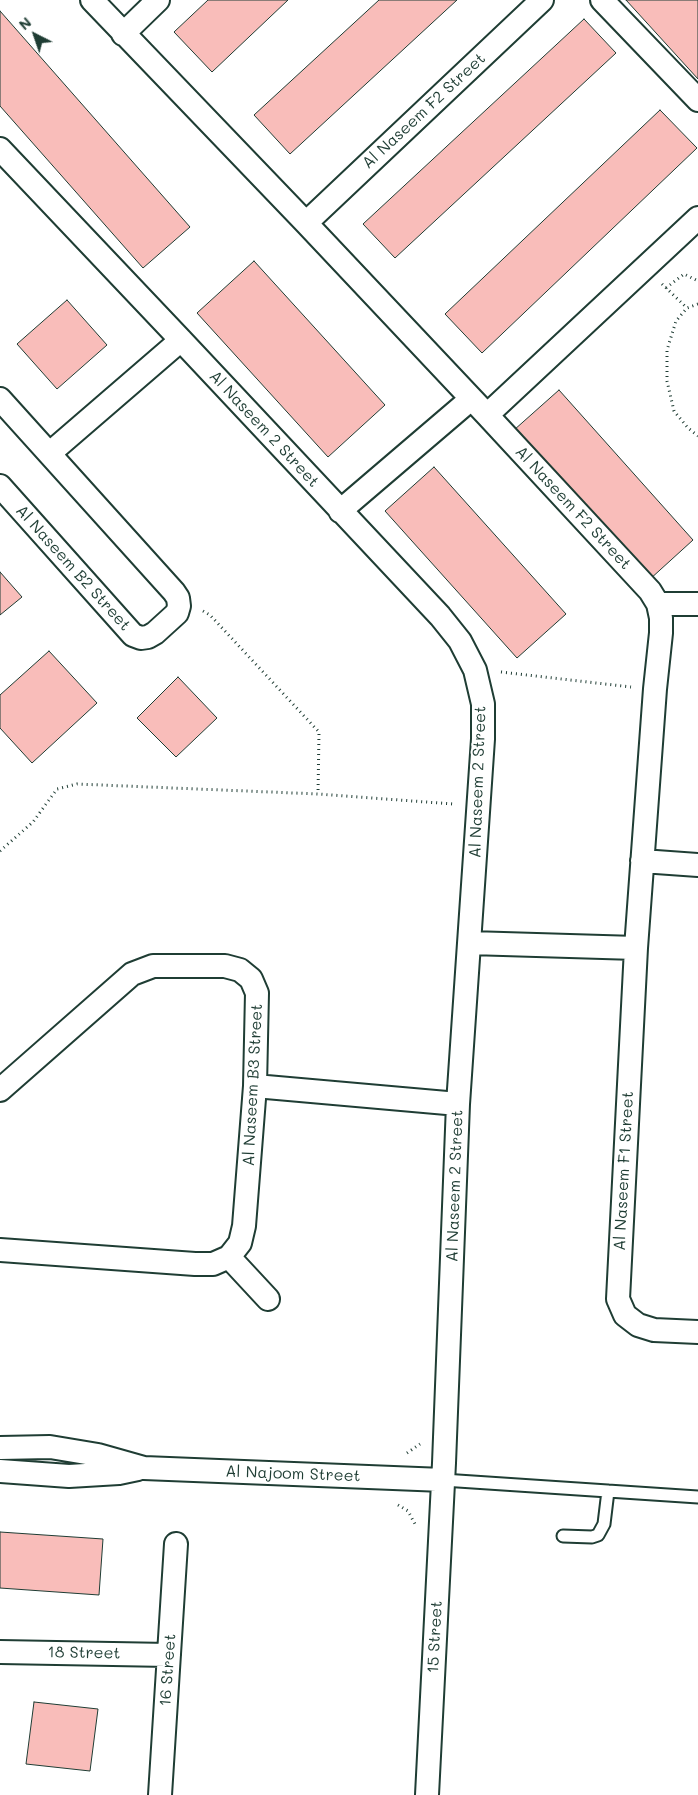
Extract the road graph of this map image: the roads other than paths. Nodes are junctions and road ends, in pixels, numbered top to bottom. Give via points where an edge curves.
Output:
1 (92, 0) edge
2 (158, 0) edge
3 (542, 0) edge
4 (602, 0) edge
5 (123, 34) junction
6 (698, 100) edge
7 (0, 150) edge
8 (698, 218) edge
9 (306, 223) junction
10 (181, 340) junction
11 (0, 399) edge
12 (471, 399) junction
13 (486, 415) junction
14 (50, 454) junction
15 (0, 486) edge
16 (340, 510) junction
17 (658, 604) junction
18 (698, 604) edge
19 (655, 689) joint
20 (642, 861) junction
21 (698, 865) edge
22 (470, 943) junction
23 (636, 948) junction
24 (255, 1086) junction
25 (0, 1090) edge
26 (458, 1104) junction
27 (0, 1250) edge
28 (229, 1257) junction
29 (268, 1299) dead end
30 (698, 1332) edge
31 (0, 1448) edge
32 (35, 1448) junction
33 (144, 1468) junction
34 (0, 1471) edge
35 (33, 1474) junction
36 (442, 1480) junction
37 (608, 1490) junction
38 (698, 1497) edge
39 (563, 1536) dead end
40 (176, 1544) dead end
41 (0, 1652) edge
42 (169, 1655) junction
43 (160, 1795) edge
44 (427, 1795) edge

1 - 5 street, Al Naseem F2 Street
2 - 5 street
3 - 9 street, Al Naseem F2 Street
4 - 6 street
5 - 9 street, Al Naseem F2 Street
7 - 10 street, Al Naseem 2 Street
8 - 13 street
9 - 12 street, Al Naseem F2 Street
10 - 14 street
10 - 16 street, Al Naseem 2 Street
11 - 14 street
12 - 13 street, Al Naseem F2 Street
12 - 16 street
13 - 17 street, Al Naseem F2 Street via 650,591
14 - 15 street, Al Naseem B2 Street via 178,598 177,613 155,633 141,638 133,635
16 - 22 street, Al Naseem 2 Street via 440,616 460,641 475,670 483,704 483,739
17 - 18 street
17 - 19 street, Al Naseem F2 Street via 662,618
19 - 20 street, Al Naseem F1 Street
20 - 21 street
20 - 23 street, Al Naseem F1 Street
22 - 23 street
22 - 26 street, Al Naseem 2 Street
23 - 30 street, Al Naseem F1 Street via 618,1299 625,1315 638,1325 654,1330
24 - 25 street, Al Naseem B3 Street via 258,1005 251,979 240,970 225,966 177,965 153,966 132,974
24 - 26 street
24 - 28 street, Al Naseem B3 Street via 244,1226 240,1244
26 - 36 street, Al Naseem 2 Street
27 - 28 street via 195,1264 213,1264
28 - 29 street
31 - 32 street, Al Najoom Street
32 - 33 street, Al Najoom Street via 50,1447 98,1455
32 - 35 street
33 - 35 street, Al Najoom Street via 94,1475
33 - 36 street, Al Najoom Street
34 - 35 street, Al Najoom Street
36 - 37 lane
36 - 44 street, 15 Street
37 - 38 lane
37 - 39 lane via 604,1524 598,1535
40 - 42 street, 16 Street
41 - 42 street, 18 Street
42 - 43 street, 16 Street

